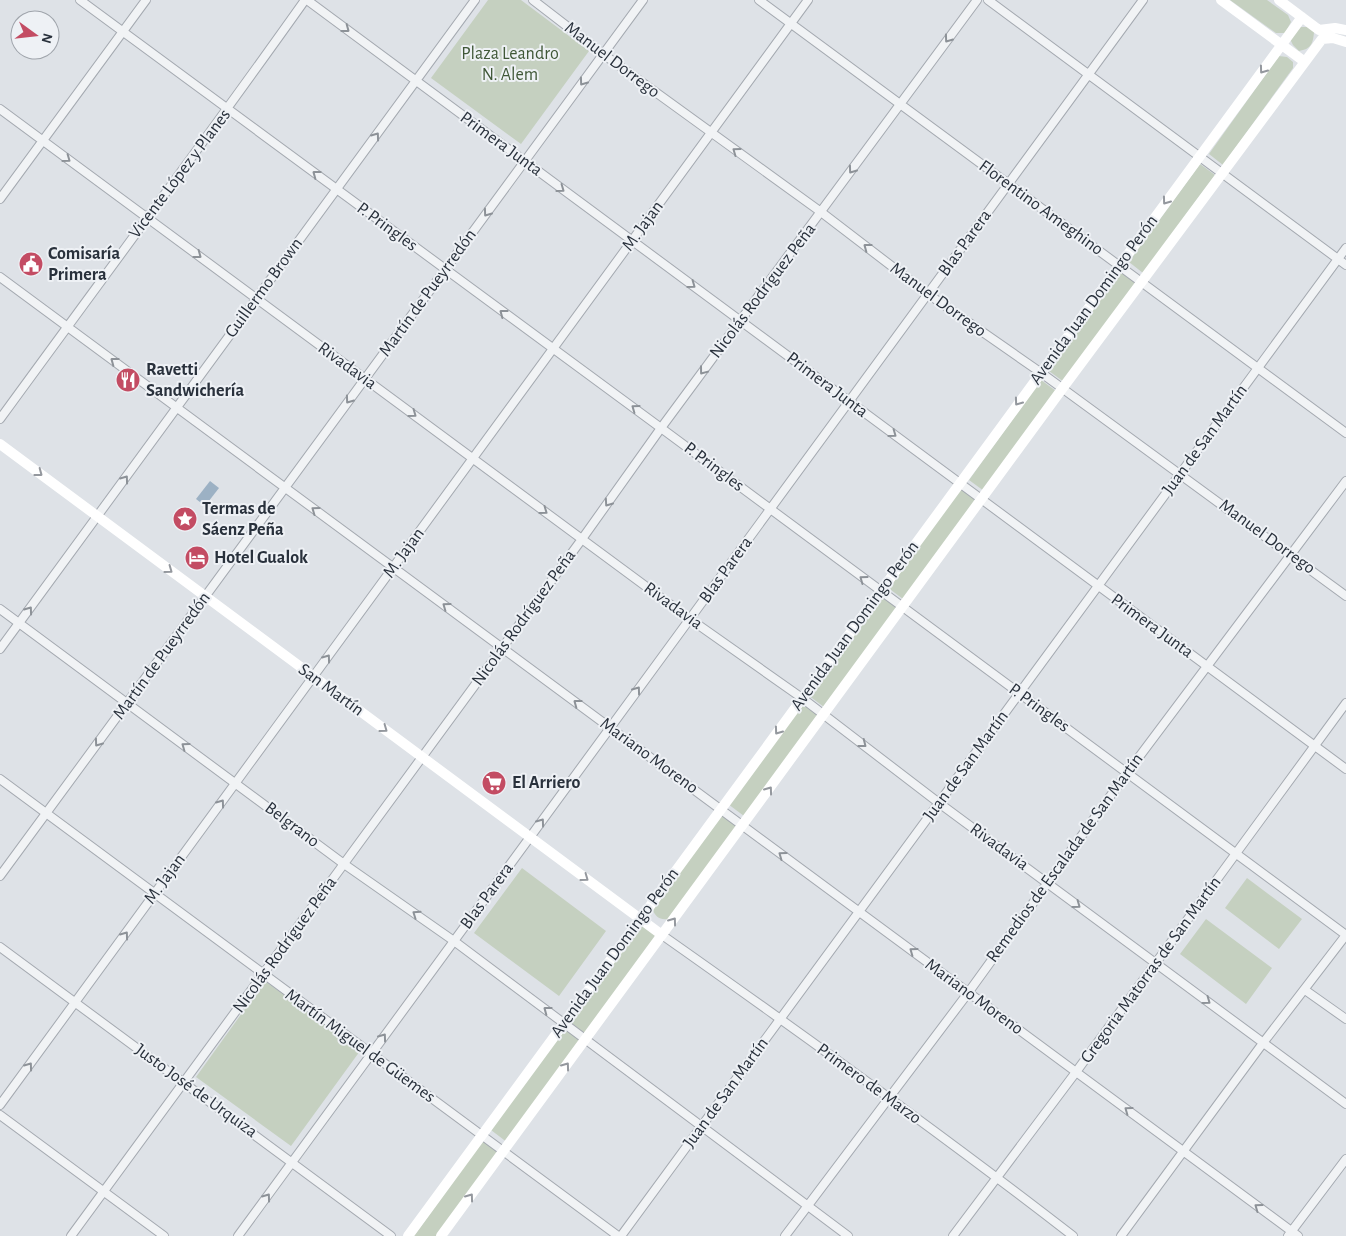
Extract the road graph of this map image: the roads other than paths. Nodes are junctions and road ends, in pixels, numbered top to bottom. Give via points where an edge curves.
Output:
1 (80, 0) edge
2 (146, 0) edge
3 (306, 0) edge
4 (475, 0) edge
5 (533, 0) edge
6 (643, 0) edge
7 (760, 0) edge
8 (808, 0) edge
9 (977, 0) edge
10 (988, 0) edge
11 (1143, 0) edge
12 (1221, 0) edge
13 (1279, 0) edge
14 (1302, 17) junction
15 (791, 24) junction
16 (1346, 30) edge
17 (123, 32) junction
18 (1321, 34) junction
19 (1346, 42) edge
20 (1282, 45) junction
21 (603, 54) junction
22 (1305, 62) junction
23 (1088, 74) junction
24 (416, 81) junction
25 (900, 104) junction
26 (228, 108) junction
27 (0, 109) edge
28 (711, 133) junction
29 (43, 141) junction
30 (1199, 156) junction
31 (524, 162) junction
32 (1222, 173) junction
33 (1008, 184) junction
34 (337, 190) junction
35 (0, 199) edge
36 (821, 212) junction
37 (147, 217) junction
38 (632, 241) junction
39 (1346, 248) edge
40 (1338, 259) junction
41 (1346, 265) edge
42 (1119, 266) junction
43 (445, 270) junction
44 (0, 277) edge
45 (1141, 282) junction
46 (928, 294) junction
47 (257, 299) junction
48 (741, 320) junction
49 (68, 326) junction
50 (553, 349) junction
51 (1258, 368) junction
52 (1040, 372) junction
53 (365, 379) junction
54 (1062, 389) junction
55 (849, 402) junction
56 (177, 408) junction
57 (0, 419) edge
58 (661, 428) junction
59 (1346, 433) edge
60 (0, 444) edge
61 (473, 459) junction
62 (1180, 474) junction
63 (1346, 481) edge
64 (960, 483) junction
65 (285, 488) junction
66 (982, 500) junction
67 (770, 510) junction
68 (97, 517) junction
69 (582, 539) junction
70 (1292, 554) junction
71 (393, 568) junction
72 (1098, 586) junction
73 (880, 591) junction
74 (1346, 596) edge
75 (205, 597) junction
76 (902, 608) junction
77 (0, 610) edge
78 (690, 619) junction
79 (19, 623) junction
80 (501, 647) junction
81 (0, 649) edge
82 (1207, 666) junction
83 (313, 677) junction
84 (1019, 694) junction
85 (802, 698) junction
86 (1346, 702) edge
87 (126, 704) junction
88 (824, 715) junction
89 (610, 728) junction
90 (1314, 745) junction
91 (422, 757) junction
92 (1346, 769) edge
93 (1127, 773) junction
94 (0, 779) edge
95 (236, 783) junction
96 (939, 803) junction
97 (720, 810) junction
98 (46, 813) junction
99 (742, 826) junction
100 (530, 837) junction
101 (1236, 854) junction
102 (344, 864) junction
103 (0, 876) edge
104 (1046, 883) junction
105 (155, 894) junction
106 (859, 912) junction
107 (640, 918) junction
108 (662, 935) junction
109 (1346, 935) edge
110 (454, 940) junction
111 (0, 947) edge
112 (1155, 963) junction
113 (263, 974) junction
114 (1305, 990) junction
115 (968, 993) junction
116 (75, 1002) junction
117 (781, 1019) junction
118 (1346, 1019) edge
119 (563, 1022) junction
120 (585, 1040) junction
121 (1263, 1042) junction
122 (371, 1054) junction
123 (1076, 1072) junction
124 (184, 1082) junction
125 (889, 1099) junction
126 (1346, 1104) edge
127 (0, 1105) edge
128 (0, 1115) edge
129 (702, 1126) junction
130 (482, 1135) junction
131 (503, 1151) junction
132 (1184, 1152) junction
133 (1346, 1159) edge
134 (292, 1162) junction
135 (997, 1177) junction
136 (104, 1192) junction
137 (807, 1206) junction
138 (1292, 1234) edge
139 (70, 1236) edge
140 (164, 1236) edge
141 (238, 1236) edge
142 (392, 1236) edge
143 (408, 1236) edge
144 (441, 1236) edge
145 (619, 1236) edge
146 (785, 1236) edge
147 (848, 1236) edge
148 (953, 1236) edge
149 (1073, 1236) edge
150 (1121, 1236) edge

1 - 17 street, P. Pringles
2 - 17 street
3 -> 24 street, Primera Junta
3 - 26 street, Vicente López y Planes
4 - 24 street, Guillermo Brown
5 - 21 street, Manuel Dorrego
6 - 21 street, Martín de Pueyrredón
7 - 15 street, Florentino Ameghino
8 - 15 street, M. Jajan
9 -> 25 street, Nicolás Rodríguez Peña
10 - 23 street
11 - 23 street, Blas Parera
12 - 20 main road
13 - 14 main road
14 - 18 main road
14 - 20 main road, Avenida Juan Domingo Perón
15 - 25 street, Florentino Ameghino
15 - 28 street, M. Jajan
16 - 18 main road via 1336,28
17 - 26 street, P. Pringles
17 - 29 street
18 - 19 main road
18 - 22 main road, Avenida Juan Domingo Perón
20 - 22 main road
20 -> 30 main road, Avenida Juan Domingo Perón
21 - 28 street, Manuel Dorrego
21 -> 31 street, Martín de Pueyrredón
22 - 32 main road, Avenida Juan Domingo Perón
23 - 30 street
23 - 33 street, Blas Parera
24 - 31 street, Primera Junta
34 -> 24 street, Guillermo Brown
25 - 33 street, Florentino Ameghino
25 -> 36 street, Nicolás Rodríguez Peña
34 -> 26 street, P. Pringles
26 - 37 street, Vicente López y Planes
27 - 29 street, Rivadavia
36 -> 28 street, Manuel Dorrego
28 - 38 street, M. Jajan
29 - 35 street
29 -> 37 street, Rivadavia
30 - 32 street
30 -> 42 main road, Avenida Juan Domingo Perón
31 -> 38 street, Primera Junta
31 -> 43 street, Martín de Pueyrredón
32 - 40 street
32 - 45 main road, Avenida Juan Domingo Perón
33 - 42 street, Florentino Ameghino
33 - 46 street, Blas Parera
34 - 43 street, P. Pringles
34 - 47 street, Guillermo Brown
46 -> 36 street, Manuel Dorrego
36 - 48 street, Nicolás Rodríguez Peña
37 -> 47 street, Rivadavia
37 - 49 street, Vicente López y Planes
38 -> 48 street, Primera Junta
38 - 50 street, M. Jajan
39 - 40 street, Juan de San Martín
40 - 41 street
40 - 51 street, Juan de San Martín
42 - 45 street, Florentino Ameghino
42 - 52 main road, Avenida Juan Domingo Perón
50 -> 43 street, P. Pringles
43 - 53 street, Martín de Pueyrredón
44 - 49 street, Mariano Moreno
45 - 51 street, Florentino Ameghino
45 - 54 main road, Avenida Juan Domingo Perón
46 - 52 street, Manuel Dorrego
46 - 55 street, Blas Parera
47 - 53 street, Rivadavia
47 - 56 street, Guillermo Brown
48 - 55 street, Primera Junta
48 -> 58 street, Nicolás Rodríguez Peña
56 -> 49 street, Mariano Moreno
49 - 57 street, Vicente López y Planes
58 -> 50 street, P. Pringles
50 - 61 street, M. Jajan
51 - 59 street, Florentino Ameghino
51 - 62 street, Juan de San Martín
52 - 54 street, Manuel Dorrego
52 -> 64 main road, Avenida Juan Domingo Perón
53 -> 61 street, Rivadavia
53 -> 65 street, Martín de Pueyrredón
54 - 62 street, Manuel Dorrego
54 - 66 main road, Avenida Juan Domingo Perón
55 -> 64 street, Primera Junta
55 - 67 street, Blas Parera
56 - 65 street, Mariano Moreno
68 -> 56 street, Guillermo Brown
58 - 67 street, P. Pringles
58 -> 69 street, Nicolás Rodríguez Peña
60 -> 68 main road, San Martín
61 -> 69 street, Rivadavia
61 - 71 street, M. Jajan
62 - 70 street, Manuel Dorrego
62 - 72 street, Juan de San Martín
63 - 70 street, Remedios de Escalada de San Martín
64 - 66 street, Primera Junta
64 - 73 main road, Avenida Juan Domingo Perón
71 -> 65 street, Mariano Moreno
65 - 75 street, Martín de Pueyrredón
66 - 72 street, Primera Junta
66 - 76 main road, Avenida Juan Domingo Perón
73 -> 67 street, P. Pringles
67 - 78 street, Blas Parera
68 -> 75 main road, San Martín
79 -> 68 street, Guillermo Brown
69 - 78 street, Rivadavia
69 - 80 street, Nicolás Rodríguez Peña
70 - 74 street, Manuel Dorrego
70 - 82 street, Remedios de Escalada de San Martín
80 -> 71 street, Mariano Moreno
83 -> 71 street, M. Jajan
72 - 82 street, Primera Junta
72 - 84 street, Juan de San Martín
73 - 76 street, P. Pringles
73 - 85 main road, Avenida Juan Domingo Perón
75 - 83 main road, San Martín
75 - 87 street, Martín de Pueyrredón
76 - 84 street, P. Pringles
76 - 88 main road, Avenida Juan Domingo Perón
77 - 79 street, Belgrano
78 - 85 street, Rivadavia
89 -> 78 street, Blas Parera
79 - 81 street, Guillermo Brown
79 - 87 street, Belgrano
89 -> 80 street, Mariano Moreno
80 - 91 street, Nicolás Rodríguez Peña
82 - 90 street, Primera Junta
82 - 93 street, Remedios de Escalada de San Martín
83 -> 91 main road, San Martín
83 - 95 street, M. Jajan
84 - 93 street, P. Pringles
84 - 96 street, Juan de San Martín
85 - 88 street, Rivadavia
85 -> 97 main road, Avenida Juan Domingo Perón
86 - 90 street, Gregoria Matorras de San Martín
95 -> 87 street, Belgrano
87 -> 98 street, Martín de Pueyrredón
88 -> 96 street, Rivadavia
99 -> 88 main road, Avenida Juan Domingo Perón
89 - 97 street, Mariano Moreno
100 -> 89 street, Blas Parera
90 - 92 street, Primera Junta
90 - 101 street, Gregoria Matorras de San Martín
91 - 100 main road, San Martín
91 - 102 street, Nicolás Rodríguez Peña
93 - 101 street, P. Pringles
93 - 104 street, Remedios de Escalada de San Martín
94 - 98 street, Martín Miguel de Güemes
95 - 102 street, Belgrano
105 -> 95 street, M. Jajan
96 - 104 street, Rivadavia
96 - 106 street, Juan de San Martín
97 - 99 street, Mariano Moreno
97 - 107 main road, Avenida Juan Domingo Perón
98 - 103 street, Martín de Pueyrredón
98 - 105 street, Martín Miguel de Güemes
106 -> 99 street, Mariano Moreno
108 -> 99 main road, Avenida Juan Domingo Perón
100 -> 107 main road, San Martín
100 - 110 street, Blas Parera
101 - 109 street, P. Pringles
101 - 112 street, Gregoria Matorras de San Martín
110 -> 102 street, Belgrano
102 - 113 street, Nicolás Rodríguez Peña
104 -> 112 street, Rivadavia
104 - 115 street, Remedios de Escalada de San Martín
105 - 113 street, Martín Miguel de Güemes
116 -> 105 street, M. Jajan
115 -> 106 street, Mariano Moreno
106 - 117 street, Juan de San Martín
107 - 108 main road, San Martín
107 - 119 main road, Avenida Juan Domingo Perón
108 - 117 street, Primero de Marzo
108 - 120 main road, Avenida Juan Domingo Perón
109 - 114 street
119 -> 110 street, Belgrano
122 -> 110 street, Blas Parera
111 - 116 street, Justo José de Urquiza
112 -> 121 street, Rivadavia
112 - 123 street, Gregoria Matorras de San Martín
113 - 122 street, Martín Miguel de Güemes
113 - 124 street, Nicolás Rodríguez Peña
114 - 118 street
114 - 121 street
115 - 123 street, Mariano Moreno
115 - 125 street, Remedios de Escalada de San Martín
116 - 124 street, Justo José de Urquiza
127 -> 116 street, M. Jajan
117 - 125 street, Primero de Marzo
117 - 129 street, Juan de San Martín
119 - 120 street, Belgrano
119 - 130 main road, Avenida Juan Domingo Perón
120 - 129 street, Belgrano
131 -> 120 main road, Avenida Juan Domingo Perón
121 - 126 street, Rivadavia
121 - 132 street
122 - 130 street, Martín Miguel de Güemes
122 - 134 street, Blas Parera
132 -> 123 street, Mariano Moreno
123 - 135 street, Gregoria Matorras de San Martín
124 - 134 street, Justo José de Urquiza
124 - 136 street, Nicolás Rodríguez Peña
125 - 135 street, Primero de Marzo
125 - 137 street, Remedios de Escalada de San Martín
128 - 136 street
129 - 137 street, Belgrano
129 - 145 street, Juan de San Martín
130 - 131 street, Martín Miguel de Güemes
130 - 143 main road, Avenida Juan Domingo Perón
144 -> 131 main road, Avenida Juan Domingo Perón
131 - 145 street, Martín Miguel de Güemes
138 -> 132 street, Mariano Moreno
132 - 150 street
133 - 138 street
141 -> 134 street, Blas Parera
134 - 142 street, Justo José de Urquiza
135 - 148 street, Gregoria Matorras de San Martín
135 - 149 street, Primero de Marzo
136 - 139 street, Nicolás Rodríguez Peña
136 - 140 street
137 - 146 street, Remedios de Escalada de San Martín
137 - 147 street, Belgrano

